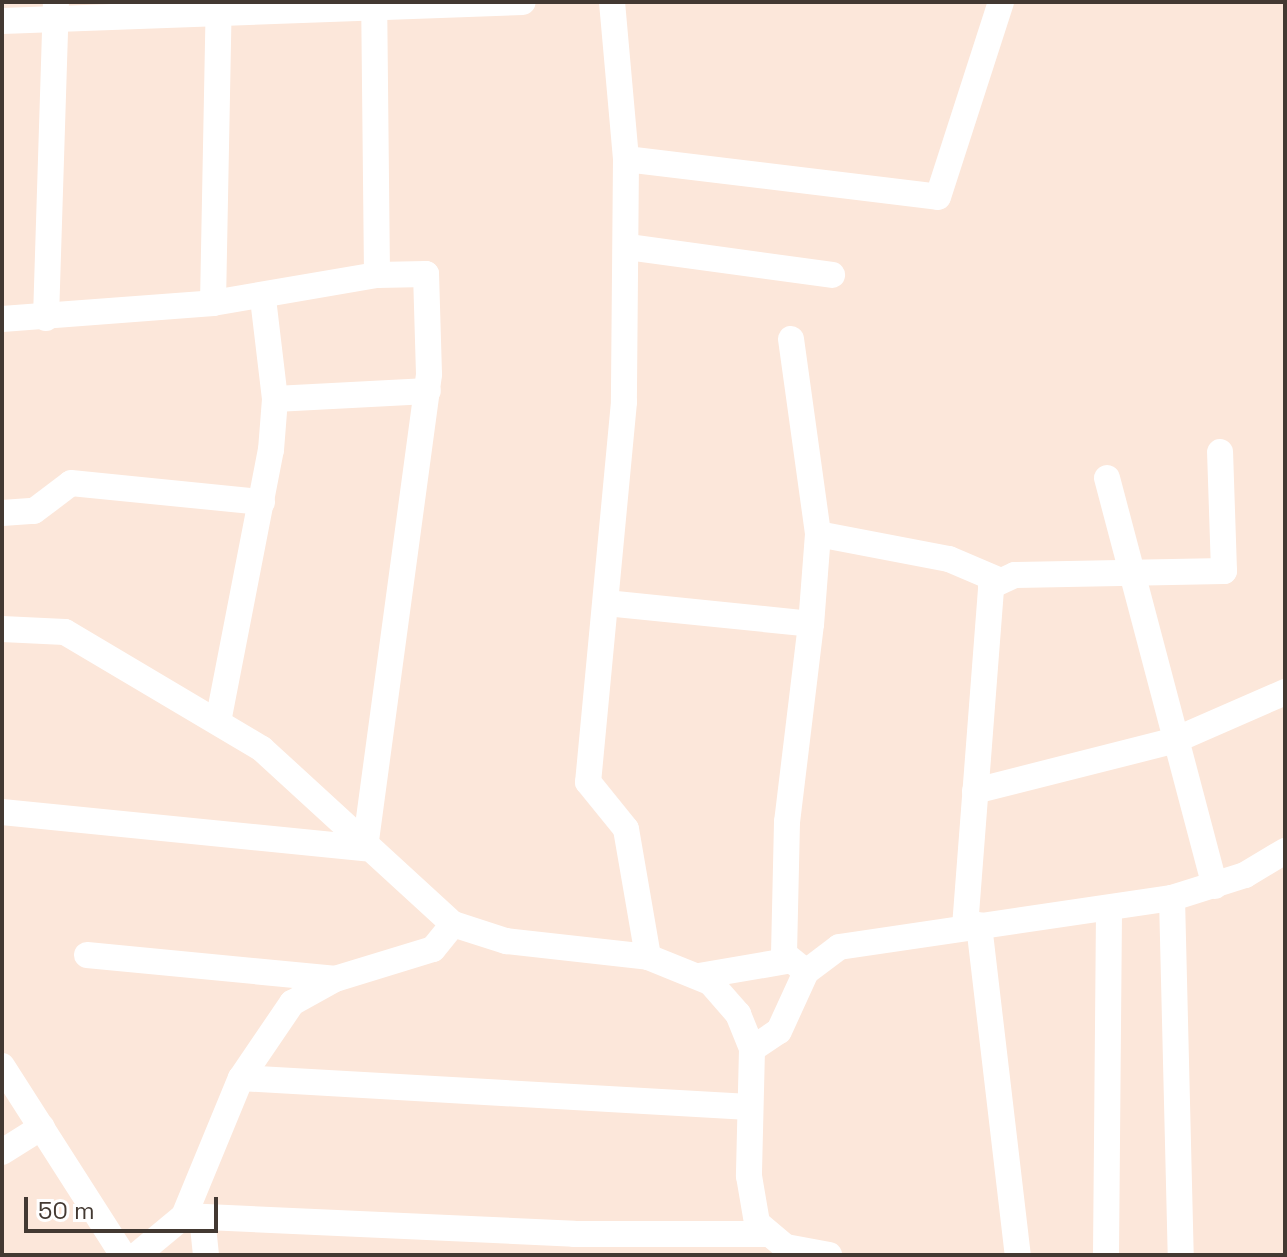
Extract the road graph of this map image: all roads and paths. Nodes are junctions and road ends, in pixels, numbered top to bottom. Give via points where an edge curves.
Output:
1 (523, 2) edge
2 (612, 2) edge
3 (1001, 2) edge
4 (374, 6) edge
5 (218, 8) edge
6 (56, 11) edge
7 (2, 21) edge
8 (626, 159) junction
9 (628, 247) junction
10 (377, 275) junction
11 (832, 275) dead end
12 (263, 298) junction
13 (213, 303) junction
14 (46, 318) junction
15 (2, 319) edge
16 (791, 339) dead end
17 (428, 391) junction
18 (275, 399) junction
19 (1220, 452) dead end
20 (1107, 478) dead end
21 (262, 502) junction
22 (2, 513) edge
23 (818, 534) junction
24 (1127, 575) junction
25 (996, 579) junction
26 (606, 603) junction
27 (811, 624) junction
28 (2, 629) edge
29 (1285, 692) edge
30 (218, 722) junction
31 (1173, 741) junction
32 (975, 791) junction
33 (2, 812) edge
34 (365, 848) junction
35 (1285, 851) edge
36 (1215, 886) junction
37 (1172, 898) junction
38 (1109, 908) junction
39 (453, 924) junction
40 (972, 926) junction
41 (87, 955) dead end
42 (648, 957) junction
43 (796, 966) junction
44 (699, 976) junction
45 (335, 979) junction
46 (752, 1049) junction
47 (2, 1066) edge
48 (241, 1078) junction
49 (749, 1107) junction
50 (42, 1127) junction
51 (2, 1152) edge
52 (193, 1217) junction
53 (765, 1234) junction
54 (574, 1245) edge
55 (799, 1253) edge
56 (123, 1255) edge
57 (137, 1255) edge
58 (206, 1255) edge
59 (829, 1255) edge
60 (1018, 1255) edge
61 (1106, 1255) edge
62 (1181, 1255) edge

1 - 4 street
2 - 8 street
3 - 8 street via 938,197
4 - 5 street
4 - 10 street
5 - 6 street
5 - 13 street
6 - 7 street
6 - 14 street
8 - 9 street
9 - 11 street
9 - 26 street
10 - 12 street
10 - 17 street via 426,274
12 - 13 street
12 - 18 street
13 - 14 street
14 - 15 street
16 - 23 street
17 - 18 street
17 - 34 street
18 - 21 street
19 - 24 street via 1227,569
20 - 24 street
21 - 22 street via 79,483 56,490 34,511
21 - 30 street
23 - 25 street via 949,559
23 - 27 street
24 - 25 street
24 - 31 street
25 - 32 street via 988,593
26 - 27 street
26 - 42 street via 588,782 626,829
27 - 43 street via 787,822
28 - 30 street via 65,632
29 - 31 street
30 - 34 street via 284,766
31 - 32 street
31 - 36 street
32 - 40 street
33 - 34 street
34 - 39 street
35 - 36 street
36 - 37 street
37 - 38 street
37 - 62 street
38 - 40 street
38 - 61 street
39 - 42 street via 506,941
39 - 45 street via 433,949
40 - 43 street via 839,947
40 - 60 street
41 - 45 street
42 - 44 street
43 - 44 street
43 - 46 street via 779,1031
44 - 46 street via 728,999
45 - 48 street via 292,1003
46 - 49 street
47 - 50 street
48 - 49 street
48 - 52 street
49 - 53 street via 753,1211
50 - 51 street
50 - 56 street
52 - 54 street
52 - 57 street
52 - 58 street
53 - 54 street
53 - 55 street
55 - 59 street

